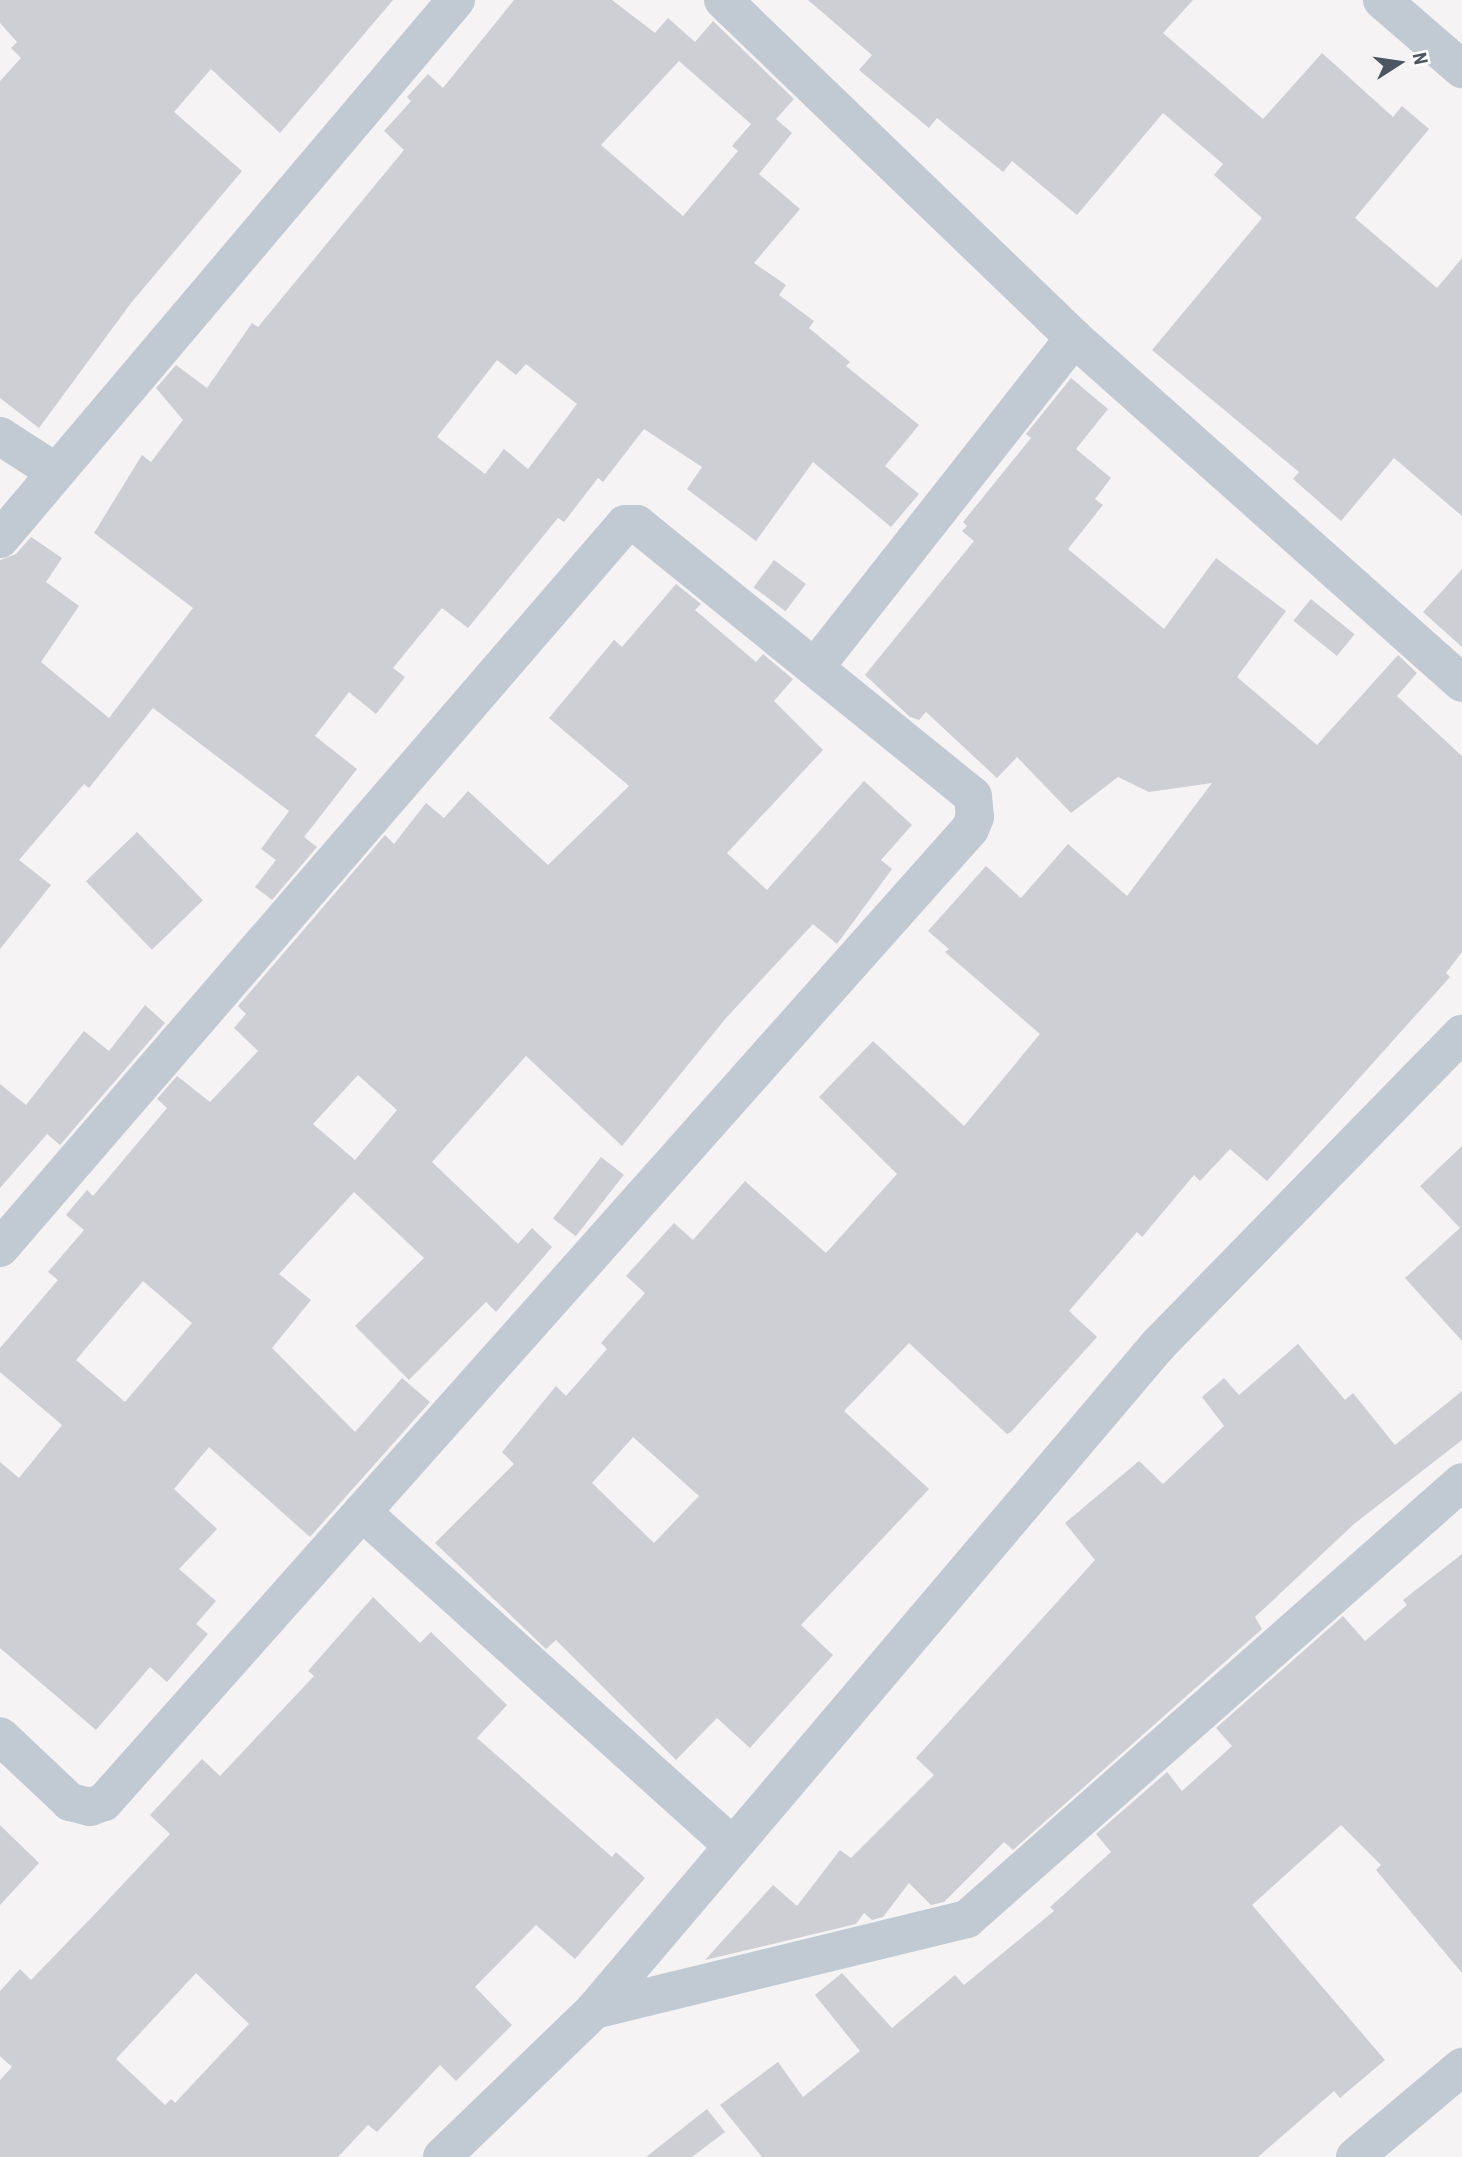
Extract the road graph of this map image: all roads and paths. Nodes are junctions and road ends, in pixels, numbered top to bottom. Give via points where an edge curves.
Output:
1 (456, 0) edge
2 (723, 0) edge
3 (1381, 0) edge
4 (1462, 69) edge
5 (1074, 338) junction
6 (0, 436) edge
7 (54, 471) junction
8 (0, 539) edge
9 (816, 666) junction
10 (1462, 683) edge
11 (1462, 1034) edge
12 (0, 1248) edge
13 (1462, 1482) edge
14 (362, 1512) junction
15 (0, 1736) edge
16 (733, 1846) junction
17 (594, 2010) junction
18 (1462, 2067) edge
19 (442, 2157) edge
20 (1355, 2157) edge

1 - 7 street
2 - 5 street
3 - 4 street
5 - 9 street
5 - 10 street
6 - 7 street
7 - 8 street
9 - 12 street via 637,524 625,524
9 - 14 street via 973,796 975,817 970,830
11 - 16 street via 1158,1345
13 - 17 street via 967,1919
14 - 15 street via 104,1802 90,1807 70,1802
14 - 16 street
16 - 17 street
17 - 19 street
18 - 20 street

